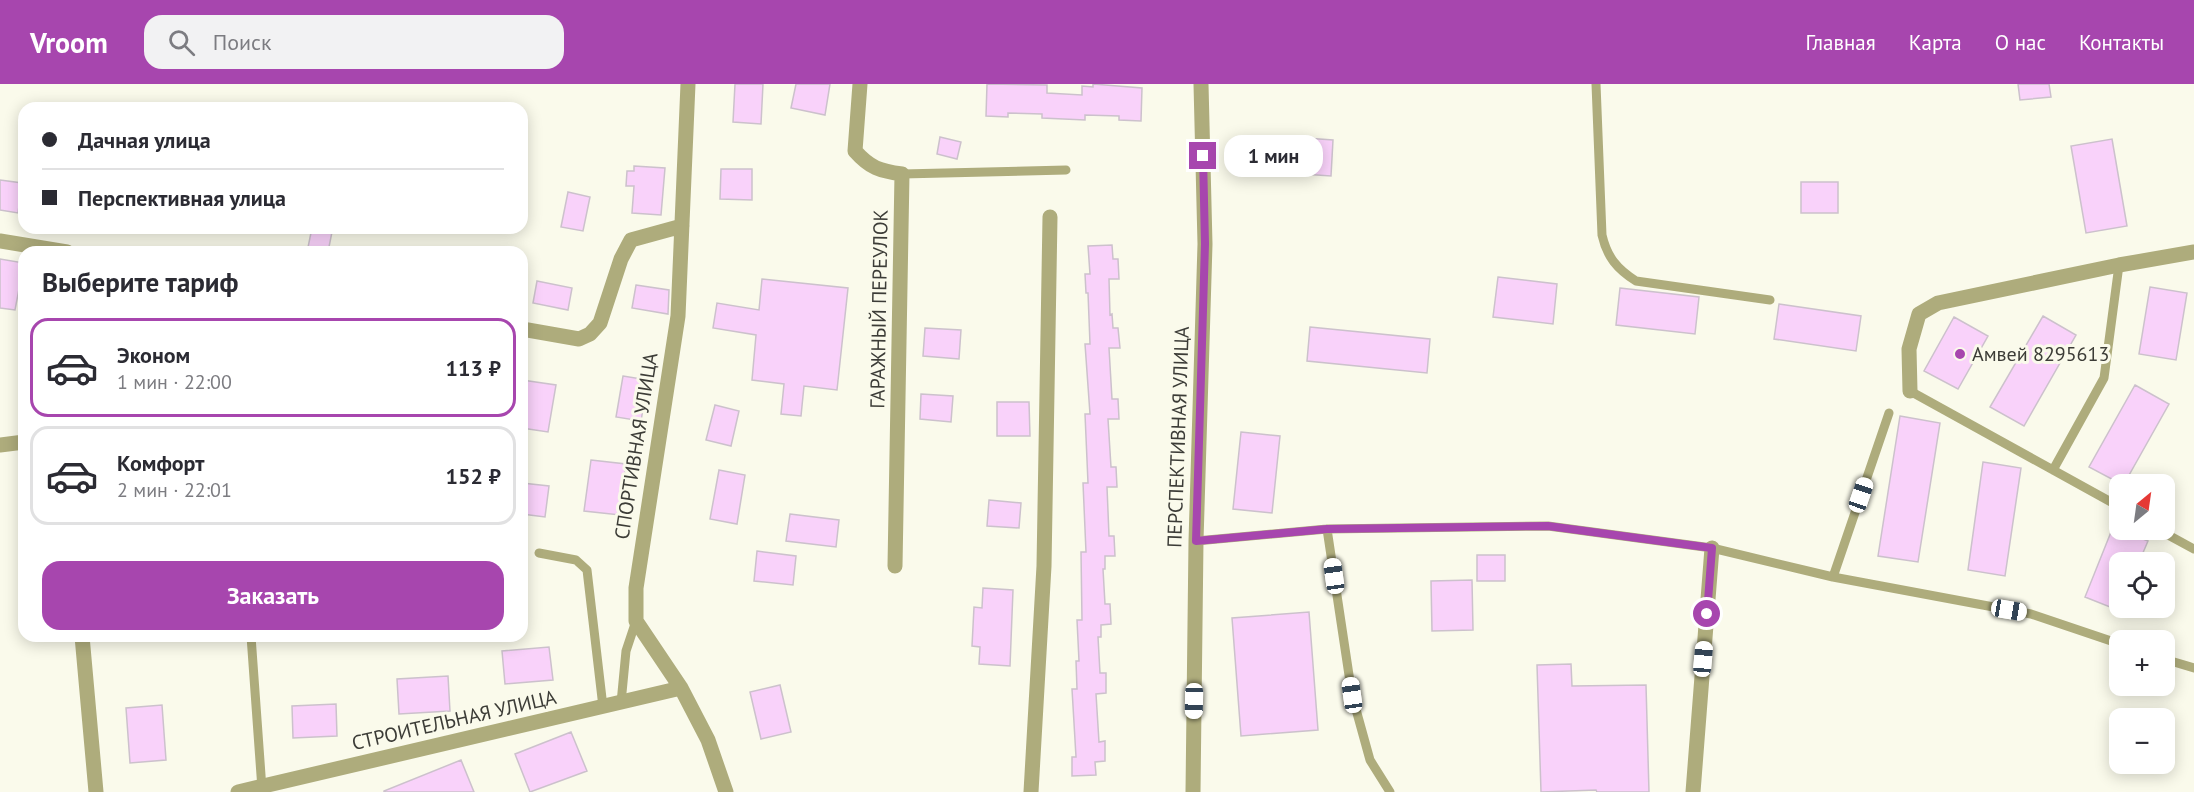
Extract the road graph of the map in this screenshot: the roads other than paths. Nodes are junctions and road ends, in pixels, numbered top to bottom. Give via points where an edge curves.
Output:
1 (688, 84) edge
2 (860, 84) edge
3 (1201, 84) edge
4 (1596, 84) edge
5 (1066, 170) dead end
6 (902, 174) junction
7 (1050, 217) dead end
8 (682, 226) junction
9 (0, 241) edge
10 (30, 246) edge
11 (2194, 252) edge
12 (2119, 265) junction
13 (1770, 300) dead end
14 (528, 330) edge
15 (1910, 391) joint
16 (1889, 413) dead end
17 (18, 443) edge
18 (0, 445) edge
19 (2053, 470) junction
20 (2109, 501) edge
21 (1327, 529) junction
22 (2175, 539) edge
23 (1196, 541) junction
24 (1712, 548) junction
25 (2194, 549) edge
26 (538, 553) dead end
27 (895, 566) dead end
28 (1833, 577) junction
29 (636, 621) junction
30 (2109, 640) edge
31 (83, 642) edge
32 (251, 642) edge
33 (2175, 662) edge
34 (2194, 668) edge
35 (681, 688) junction
36 (621, 703) junction
37 (603, 706) junction
38 (262, 789) edge
39 (96, 792) edge
40 (238, 792) edge
41 (726, 792) edge
42 (1031, 792) edge
43 (1193, 792) edge
44 (1390, 792) edge
45 (1693, 792) edge

1 - 8 street, СПОРТИВНАЯ УЛИЦА
2 - 6 street via 855,151 881,171
3 - 23 street, ПЕРСПЕКТИВНАЯ УЛИЦА via 1205,244
4 - 13 lane via 1602,235 1613,263 1636,281
5 - 6 lane
6 - 27 street, ГАРАЖНЫЙ ПЕРЕУЛОК
7 - 42 street via 1044,566
8 - 14 street via 631,240 600,323 590,334 579,339
8 - 29 street, СПОРТИВНАЯ УЛИЦА via 678,316 636,588
9 - 10 street
11 - 12 street
12 - 15 street via 1938,303 1919,314 1909,349
12 - 19 lane via 2104,378
15 - 19 lane
16 - 28 lane
17 - 18 street
19 - 20 lane
21 - 23 lane
21 - 24 lane via 1548,526
21 - 44 lane via 1352,695 1370,760
22 - 25 lane
23 - 43 street, ПЕРСПЕКТИВНАЯ УЛИЦА
24 - 28 lane
24 - 45 street
26 - 37 lane via 576,560 587,570
28 - 30 lane via 2031,614
29 - 35 street
29 - 36 lane via 626,651
31 - 39 street
32 - 38 lane
33 - 34 lane
35 - 36 street, СТРОИТЕЛЬНАЯ УЛИЦА
35 - 41 street via 708,740
36 - 37 street, СТРОИТЕЛЬНАЯ УЛИЦА
37 - 38 street, СТРОИТЕЛЬНАЯ УЛИЦА
38 - 40 street, СТРОИТЕЛЬНАЯ УЛИЦА

